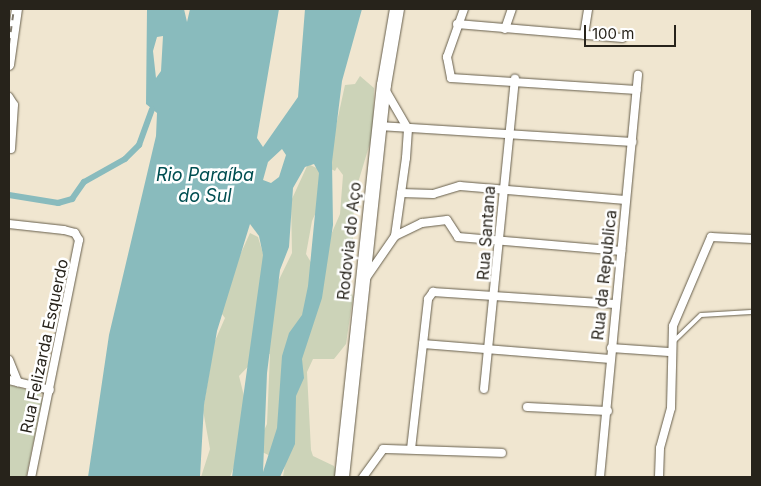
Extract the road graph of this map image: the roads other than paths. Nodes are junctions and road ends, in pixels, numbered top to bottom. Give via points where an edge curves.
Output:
1 (17, 9) edge
2 (397, 9) edge
3 (464, 9) edge
4 (512, 9) edge
5 (588, 9) edge
6 (457, 24) junction
7 (505, 29) junction
8 (584, 35) junction
9 (622, 38) dead end
10 (9, 64) edge
11 (638, 75) dead end
12 (516, 79) junction
13 (384, 85) junction
14 (637, 90) junction
15 (9, 97) edge
16 (379, 126) junction
17 (408, 129) junction
18 (509, 133) junction
19 (632, 142) junction
20 (11, 149) dead end
21 (502, 188) junction
22 (401, 193) junction
23 (626, 200) junction
24 (9, 224) edge
25 (395, 236) junction
26 (499, 239) junction
27 (752, 239) edge
28 (621, 250) junction
29 (383, 255) junction
30 (364, 256) junction
31 (361, 286) junction
32 (495, 293) junction
33 (614, 304) junction
34 (751, 312) edge
35 (423, 344) junction
36 (489, 348) junction
37 (611, 348) junction
38 (669, 349) junction
39 (610, 358) junction
40 (9, 360) edge
41 (9, 380) edge
42 (18, 382) junction
43 (484, 389) dead end
44 (50, 390) junction
45 (527, 407) dead end
46 (608, 411) junction
47 (412, 449) junction
48 (502, 453) dead end
49 (31, 477) edge
50 (342, 477) edge
51 (362, 477) edge
52 (600, 477) edge
53 (659, 477) edge

1 - 10 main road
2 - 13 highway, Rodovia do Aço
3 - 6 street
4 - 7 street
5 - 8 street
6 - 7 street
6 - 12 street via 447,57 452,78
7 - 8 street
8 - 9 street
11 - 14 street, Rua da Republica
12 - 14 street
12 - 18 street, Rua Santana
13 - 16 highway, Rodovia do Aço
13 - 17 street via 394,110
14 - 19 street, Rua da Republica
15 - 20 street via 14,105
16 - 17 street
16 - 30 highway, Rodovia do Aço
17 - 18 street
17 - 22 street
18 - 19 street
18 - 21 street, Rua Santana
19 - 23 street, Rua da Republica
21 - 22 street via 460,186 433,194
21 - 23 street
21 - 26 street, Rua Santana
22 - 25 street
23 - 28 street, Rua da Republica
24 - 44 street, Rua Felizarda Esquerdo via 75,233 78,250
25 - 26 street via 422,223 447,220 458,237
25 - 29 street
26 - 28 street
26 - 32 street, Rua Santana
27 - 38 street via 710,239 697,279 673,326
28 - 33 street, Rua da Republica
29 - 30 street
29 - 31 street
30 - 31 highway, Rodovia do Aço
31 - 50 highway, Rodovia do Aço
32 - 33 street
32 - 35 street via 437,291 428,299
32 - 36 street, Rua Santana
33 - 37 street, Rua da Republica
34 - 38 lane via 701,315
35 - 36 street
35 - 47 street
36 - 39 street
36 - 43 street, Rua Santana
37 - 38 street
37 - 39 street, Rua da Republica
38 - 53 street via 671,408 660,448
39 - 46 street, Rua da Republica
40 - 42 street
41 - 42 street
42 - 44 street
44 - 49 street, Rua Felizarda Esquerdo
45 - 46 street
46 - 52 street, Rua da Republica
47 - 48 street
47 - 51 street via 383,449

